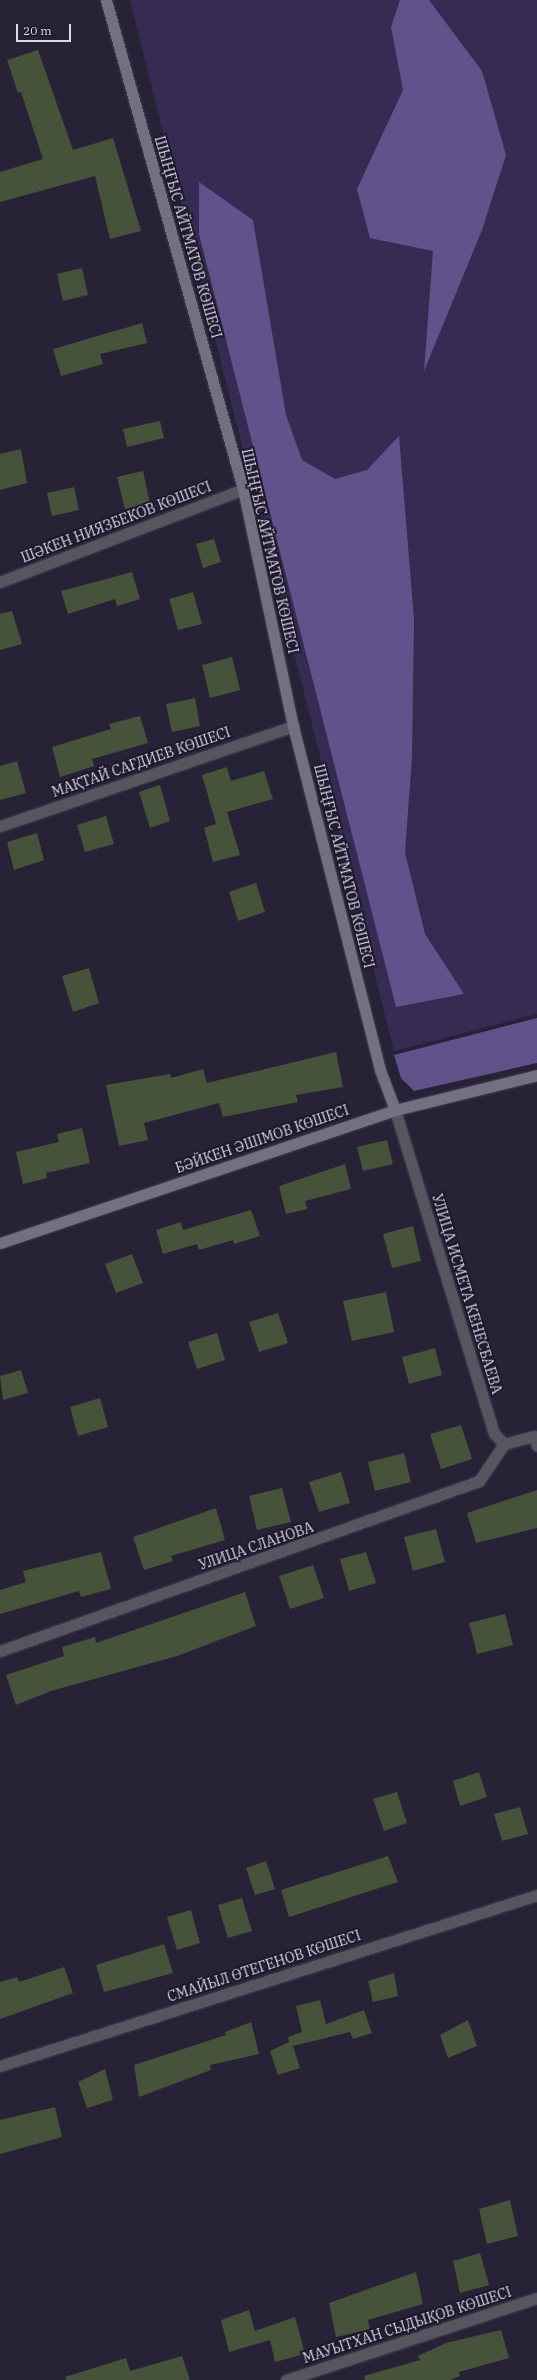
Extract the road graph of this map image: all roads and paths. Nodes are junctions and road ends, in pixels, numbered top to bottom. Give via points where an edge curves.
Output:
1 (106, 0) edge
2 (243, 489) junction
3 (0, 582) edge
4 (293, 726) junction
5 (0, 826) edge
6 (537, 1075) edge
7 (395, 1110) junction
8 (0, 1243) edge
9 (536, 1439) edge
10 (504, 1444) junction
11 (0, 1651) edge
12 (537, 1895) edge
13 (0, 2066) edge
14 (537, 2298) edge
15 (286, 2380) edge

1 - 2 main road, ШЫҢҒЫС АЙТМАТОВ КӨШЕСІ
2 - 3 street, ШӘКЕН НИЯЗБЕКОВ КӨШЕСІ
2 - 4 main road, ШЫҢҒЫС АЙТМАТОВ КӨШЕСІ
4 - 5 street, МАҚТАЙ САҒДИЕВ КӨШЕСІ
4 - 7 main road, ШЫҢҒЫС АЙТМАТОВ КӨШЕСІ via 380,1070
6 - 7 main road, БӘЙКЕН ӘШІМОВ КӨШЕСІ
7 - 8 main road, БӘЙКЕН ӘШІМОВ КӨШЕСІ
7 - 10 street, УЛИЦА ИСМЕТА КЕНЕСБАЕВА via 494,1433
9 - 10 street
10 - 11 street, УЛИЦА СЛАНОВА via 478,1481
12 - 13 street, СМАЙЫЛ ӨТЕГЕНОВ КӨШЕСІ
14 - 15 street, МАУЫТХАН СЫДЫҚОВ КӨШЕСІ

